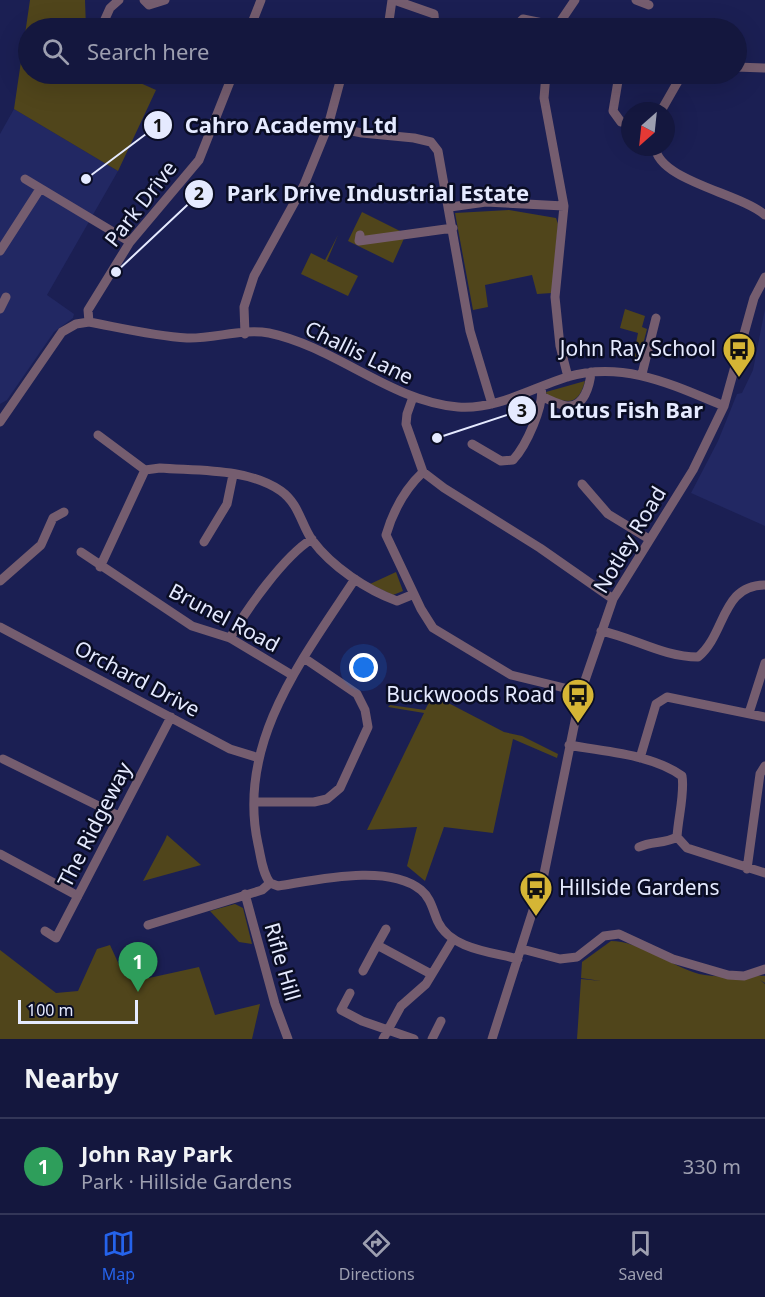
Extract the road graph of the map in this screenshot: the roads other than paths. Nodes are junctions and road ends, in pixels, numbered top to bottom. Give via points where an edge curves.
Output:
1 (119, 0) edge
2 (144, 0) edge
3 (165, 0) edge
4 (261, 0) edge
5 (393, 0) edge
6 (575, 0) edge
7 (636, 0) edge
8 (426, 5) edge
9 (649, 5) dead end
10 (106, 18) edge
11 (254, 18) edge
12 (390, 18) edge
13 (434, 18) edge
14 (562, 18) edge
15 (747, 62) edge
16 (765, 68) edge
17 (229, 84) edge
18 (339, 84) edge
19 (545, 84) edge
20 (618, 84) edge
21 (676, 84) edge
22 (666, 102) edge
23 (621, 122) edge
24 (327, 126) junction
25 (660, 156) edge
26 (25, 179) dead end
27 (40, 189) junction
28 (564, 206) junction
29 (450, 207) junction
30 (765, 214) edge
31 (453, 228) junction
32 (360, 235) dead end
33 (130, 242) junction
34 (0, 251) edge
35 (765, 277) edge
36 (6, 297) dead end
37 (0, 309) edge
38 (656, 318) dead end
39 (88, 322) junction
40 (245, 334) junction
41 (591, 372) junction
42 (642, 374) junction
43 (568, 377) junction
44 (542, 392) junction
45 (413, 397) junction
46 (492, 404) junction
47 (724, 406) junction
48 (0, 422) edge
49 (98, 435) dead end
50 (472, 444) dead end
51 (145, 470) junction
52 (423, 472) junction
53 (233, 475) junction
54 (582, 484) dead end
55 (64, 512) dead end
56 (312, 539) junction
57 (649, 539) junction
58 (204, 542) dead end
59 (81, 552) dead end
60 (100, 567) junction
61 (355, 579) junction
62 (0, 581) edge
63 (765, 585) edge
64 (414, 594) junction
65 (613, 599) junction
66 (0, 627) edge
67 (602, 631) junction
68 (230, 638) junction
69 (304, 658) junction
70 (765, 663) edge
71 (292, 675) junction
72 (581, 692) junction
73 (749, 712) junction
74 (171, 717) junction
75 (765, 717) edge
76 (569, 746) junction
77 (259, 758) junction
78 (640, 758) junction
79 (3, 759) dead end
80 (765, 766) edge
81 (254, 802) junction
82 (119, 816) junction
83 (677, 837) junction
84 (639, 847) dead end
85 (0, 854) edge
86 (747, 868) junction
87 (765, 873) edge
88 (270, 883) junction
89 (245, 894) junction
90 (78, 896) junction
91 (148, 925) dead end
92 (386, 929) dead end
93 (45, 932) dead end
94 (452, 941) junction
95 (377, 945) junction
96 (522, 949) junction
97 (518, 959) junction
98 (765, 969) edge
99 (363, 971) dead end
100 (431, 974) junction
101 (350, 993) dead end
102 (441, 1021) dead end
103 (388, 1029) junction
104 (288, 1039) edge
105 (383, 1039) edge
106 (414, 1039) edge
107 (432, 1039) edge
108 (492, 1039) edge

1 - 10 street
2 - 3 street via 149,5
4 - 11 street
5 - 8 street
5 - 12 street
6 - 14 street
7 - 9 street
8 - 13 street
15 - 16 street
17 - 33 street, Park Drive via 199,160
18 - 24 street
19 - 28 street via 544,98
20 - 23 street via 613,111
21 - 22 street
24 - 29 street via 431,142 438,151
24 - 40 street via 304,185 254,276 244,307
25 - 30 street via 668,169
26 - 27 street
27 - 33 street
27 - 34 street
28 - 29 street via 486,202
28 - 43 street via 555,297
29 - 31 street
31 - 32 street via 359,241
31 - 46 street via 470,331
33 - 39 street, Park Drive via 88,310
35 - 47 street, Notley Road via 754,298
36 - 37 street
38 - 42 street
39 - 40 street, Challis Lane via 188,338
39 - 48 street via 62,332
40 - 45 street, Challis Lane via 267,333 298,342
41 - 42 street via 618,370
41 - 43 street
41 - 44 street via 586,394 578,403 568,406
42 - 47 street
43 - 44 street
44 - 46 street
44 - 50 street via 528,436 513,460 501,461
45 - 46 street via 460,407
45 - 52 street, Challis Lane via 406,424
47 - 57 street, Notley Road via 693,470
49 - 51 street
51 - 53 street
51 - 60 street
52 - 64 street via 410,484 386,535
52 - 65 street
53 - 56 street via 256,478 282,491 300,512
53 - 58 street via 227,504
54 - 57 street via 608,514
55 - 62 street via 53,518 40,545
56 - 61 street via 330,560
56 - 68 street via 298,548
57 - 65 street, Notley Road
59 - 60 street, Brunel Road
60 - 68 street, Brunel Road via 192,626
61 - 64 street via 397,601
61 - 69 street
63 - 67 street via 753,585 736,593 707,649 698,657 652,650
64 - 72 street via 433,628 511,675
65 - 67 street, Notley Road
66 - 74 street, Orchard Drive
67 - 72 street, Notley Road
68 - 71 street, Brunel Road
69 - 71 street
69 - 81 street via 357,694 368,727 340,788 327,799
70 - 73 street
71 - 77 street via 269,721
72 - 76 street, Notley Road
73 - 75 street
73 - 78 street via 667,697 656,704
74 - 77 street, Orchard Drive via 230,749
74 - 82 street, The Ridgeway
76 - 78 street
76 - 96 street, Notley Road via 543,879
77 - 81 street
78 - 83 street via 682,776
79 - 82 street
80 - 86 street via 760,774
81 - 88 street via 256,834
82 - 90 street, The Ridgeway
83 - 84 street via 664,844
83 - 86 street via 687,848
85 - 90 street
86 - 87 street
88 - 89 street via 262,890
88 - 94 street via 278,886 334,877 401,878 427,896 438,924
89 - 91 street
89 - 104 street, Rifle Hill via 274,1004
90 - 93 street, The Ridgeway via 56,938
92 - 95 street
94 - 97 street
94 - 100 street
95 - 99 street
95 - 100 street
96 - 97 street, Notley Road
96 - 98 street via 560,959 577,957 604,936 619,934 673,959 728,975 744,976
97 - 108 street, Notley Road
100 - 103 street via 426,984 401,1006
101 - 103 street via 342,1010
102 - 107 street
103 - 105 street
103 - 106 street

